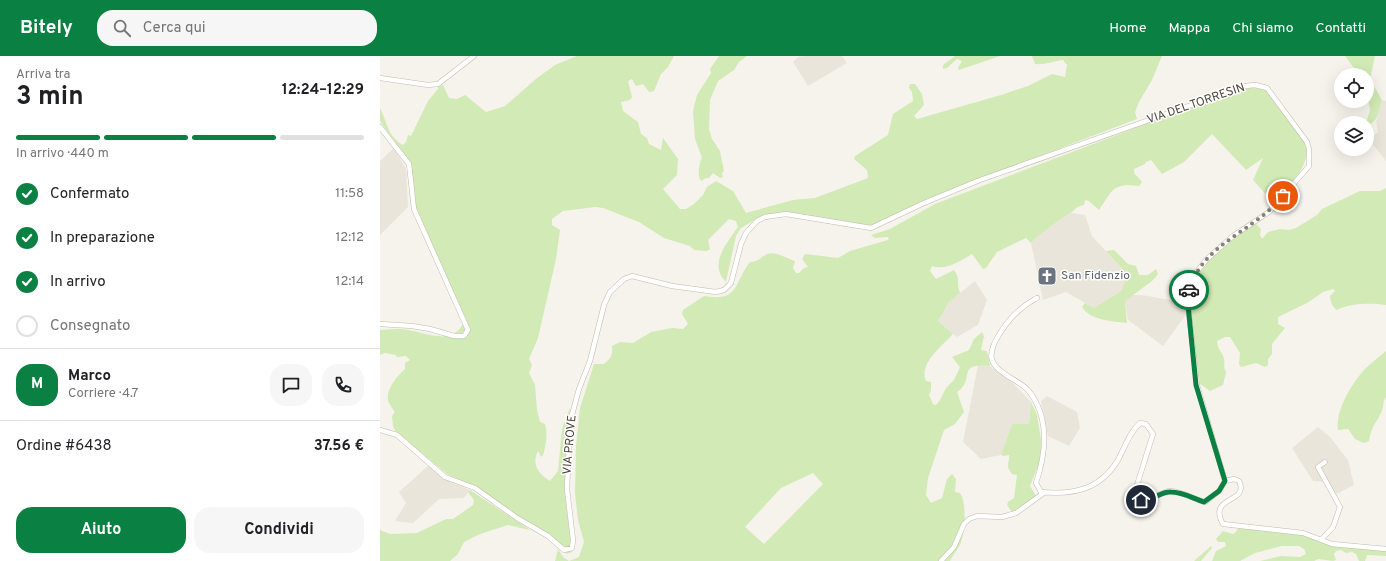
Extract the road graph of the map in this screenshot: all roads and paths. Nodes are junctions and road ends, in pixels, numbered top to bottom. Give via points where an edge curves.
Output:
1 (474, 56) edge
2 (380, 78) edge
3 (380, 127) edge
4 (757, 221) joint
5 (1037, 298) dead end
6 (380, 324) edge
7 (380, 430) edge
8 (1325, 462) dead end
9 (1225, 481) junction
10 (1044, 492) junction
11 (1321, 540) junction
12 (1386, 549) edge
13 (941, 561) edge

1 - 2 street via 438,84 428,85
3 - 6 street via 409,164 414,209 468,330 464,336 454,336 430,328
4 - 7 street, VIA PROVE via 746,233 731,283 724,290 716,292 672,286 632,276 618,283 610,292 598,323 590,361 570,422 567,489 572,548 569,550 564,550 548,536 475,488 445,477 396,435
4 - 9 street, VIA DEL TORRESIN via 765,217 786,214 871,228 980,180 1219,94 1245,86 1267,88 1307,142 1309,166 1269,212 1233,236 1204,262 1193,278 1188,296 1196,385
5 - 10 street via 1020,309 1004,328 992,348 991,357 993,364 1028,391 1040,413 1045,449 1036,483 1038,489
8 - 11 street via 1318,467 1340,507 1333,527
9 - 10 street via 1219,491 1204,502 1170,491 1147,501 1141,500 1136,495 1137,485 1153,434 1146,424 1140,423 1134,429 1118,460 1102,480 1082,490
9 - 11 street via 1234,479 1239,481 1241,486 1238,496 1219,508 1218,513 1223,524 1304,533
10 - 13 street via 1016,513 1002,517 977,516 969,519 964,524 954,547
11 - 12 street via 1332,544

